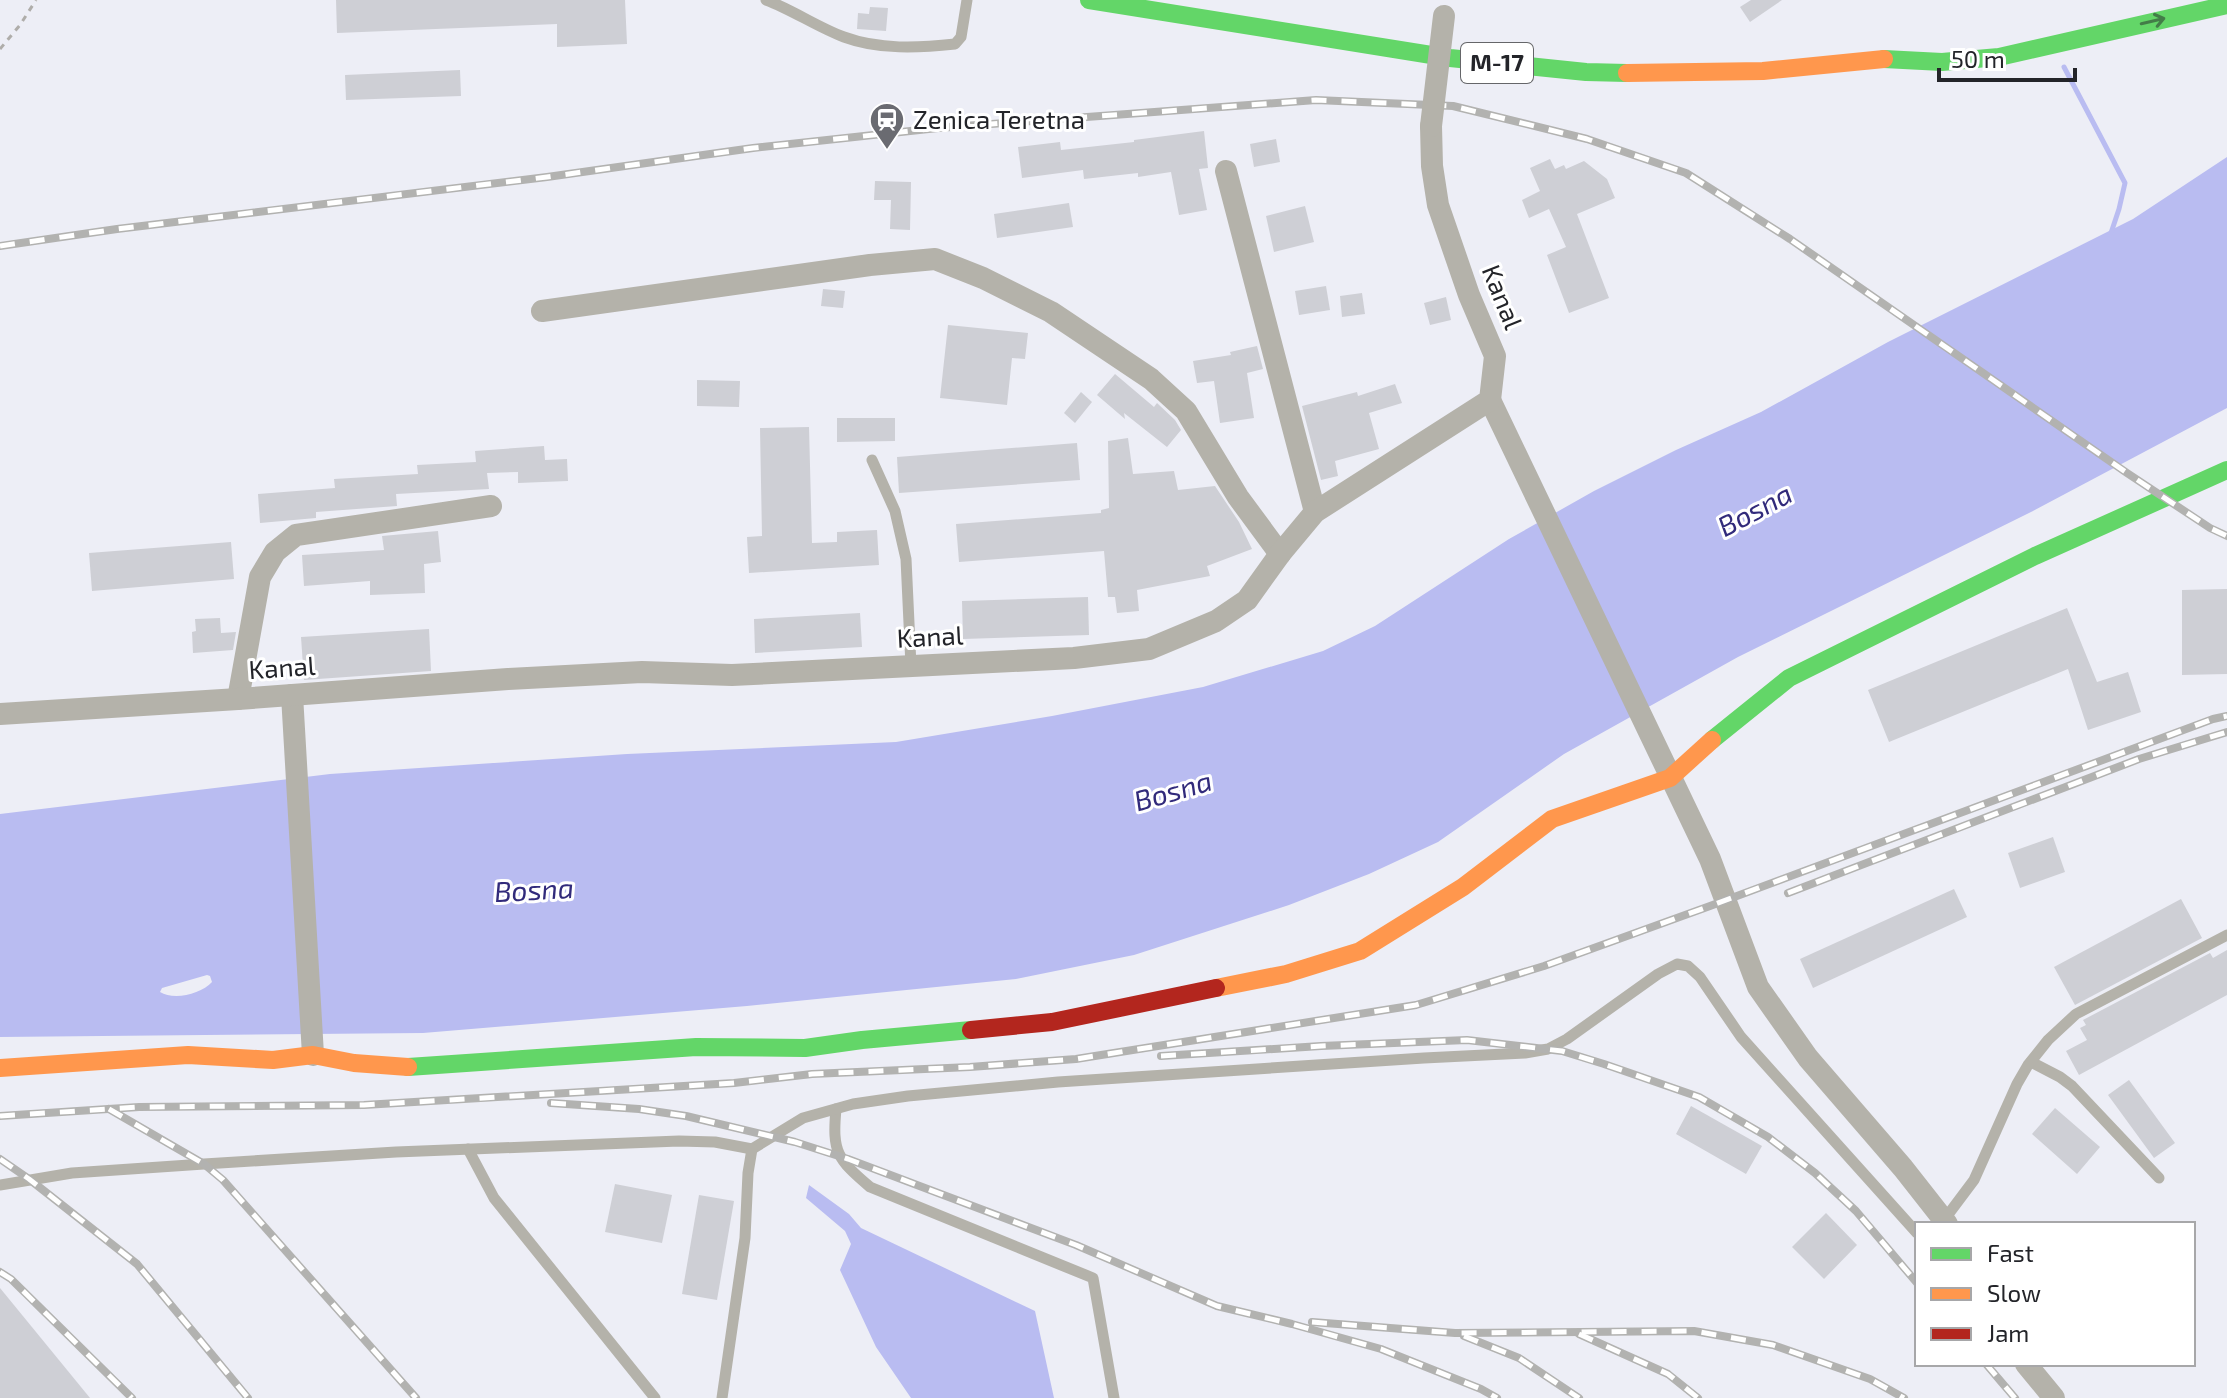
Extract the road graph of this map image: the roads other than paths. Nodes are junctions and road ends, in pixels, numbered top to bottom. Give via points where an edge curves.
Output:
1 (766, 0) edge
2 (967, 0) edge
3 (1089, 0) edge
4 (2227, 5) edge
5 (1442, 8) edge
6 (2043, 28) dead end
7 (1884, 59) junction
8 (1226, 171) dead end
9 (542, 311) dead end
10 (1490, 400) junction
11 (872, 460) dead end
12 (2227, 470) edge
13 (491, 506) dead end
14 (1315, 512) junction
15 (1280, 554) junction
16 (911, 666) junction
17 (292, 695) junction
18 (238, 699) junction
19 (0, 714) edge
20 (1670, 778) junction
21 (2227, 935) edge
22 (314, 1049) junction
23 (2031, 1062) junction
24 (0, 1068) edge
25 (836, 1109) junction
26 (468, 1149) junction
27 (752, 1149) junction
28 (2159, 1178) dead end
29 (0, 1185) edge
30 (1946, 1222) edge
31 (1915, 1231) edge
32 (2028, 1366) edge
33 (655, 1398) edge
34 (722, 1398) edge
35 (1114, 1398) edge
36 (2054, 1398) edge

1 - 2 lane via 843,37 899,47 955,44
3 - 7 main road, M-17 via 1450,58 1586,72 1763,71
7 -> 4 main road via 1961,63
5 - 10 street, Kanal, bridge via 1432,166 1438,205 1495,356
6 - 7 main road, M-17
8 - 14 street
9 - 15 street via 935,259 1051,312 1151,379 1186,411
10 - 14 street, Kanal
10 - 20 street
11 - 16 lane via 895,511 906,559
12 - 20 main road via 2035,556 1789,678
13 - 18 street via 296,535 275,552 260,577
14 - 15 street, Kanal
15 - 16 street, Kanal via 1247,600 1216,621 1149,649
16 - 17 street, Kanal via 732,675 642,672
17 - 18 street, Kanal
17 - 22 street
18 - 19 street, Kanal
20 - 22 main road via 1552,819 1463,887 1360,951 1286,974 1178,997 1052,1022 805,1048 696,1047 417,1068 354,1063
20 - 30 street via 1710,859 1758,987 1808,1058
21 - 23 lane via 2076,1014
22 - 24 main road via 273,1060 188,1055
23 - 28 lane via 2072,1086
23 - 30 lane via 1974,1180
25 - 27 lane via 803,1118
25 - 31 lane via 908,1096 1058,1082 1525,1053 1567,1039 1677,964 1700,977 1741,1037
25 - 35 lane via 833,1137 839,1156 870,1187 1093,1278
26 - 27 lane via 679,1141
26 - 29 lane via 72,1173
26 - 33 lane via 494,1198
27 - 34 lane
32 - 36 street

